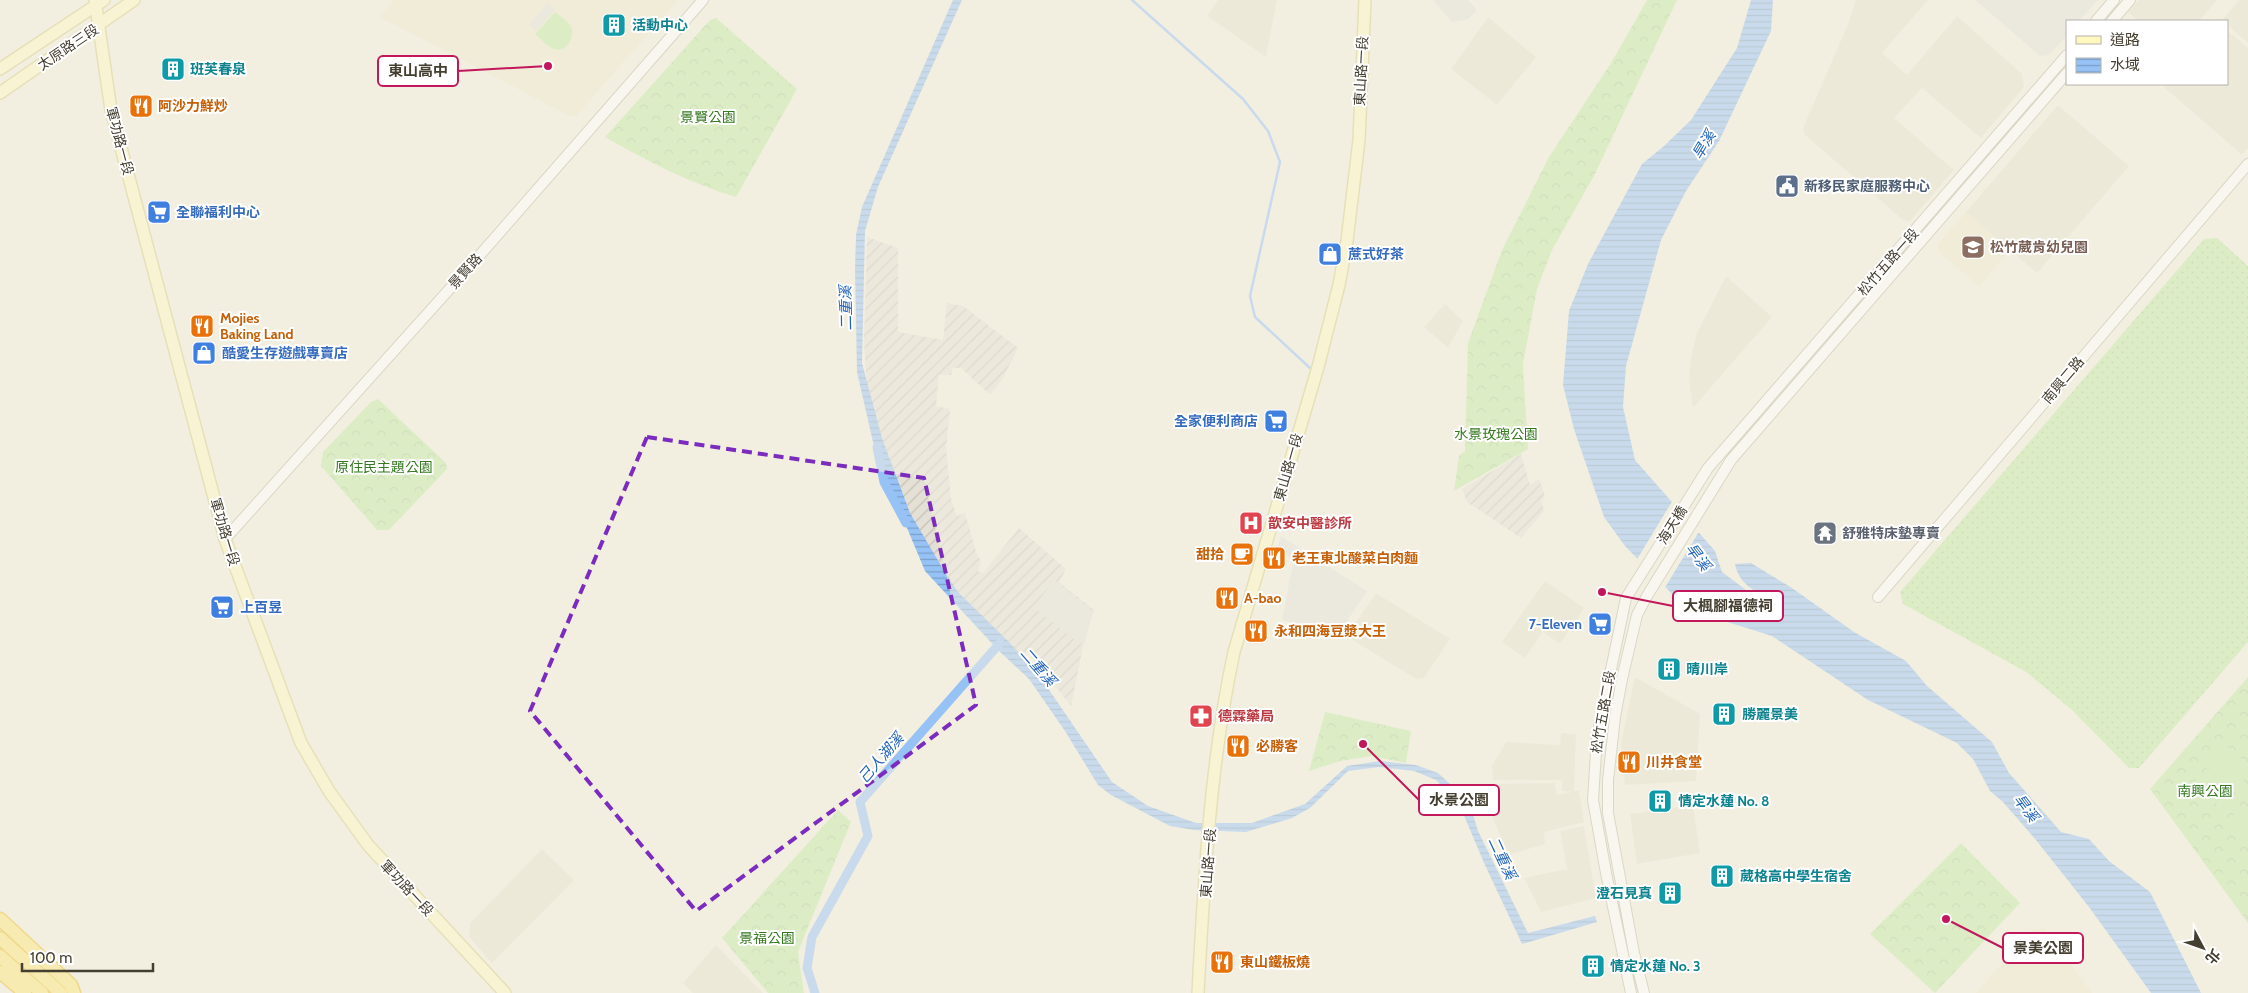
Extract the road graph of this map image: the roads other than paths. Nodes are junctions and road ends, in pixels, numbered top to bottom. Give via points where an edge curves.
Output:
1 (134, 0) edge
2 (703, 0) edge
3 (1365, 0) edge
4 (2114, 0) edge
5 (2130, 0) edge
6 (98, 2) edge
7 (2097, 20) edge
8 (2113, 20) edge
9 (98, 26) junction
10 (2066, 56) edge
11 (0, 69) edge
12 (2066, 75) edge
13 (0, 93) edge
14 (2248, 164) edge
15 (1708, 468) joint
16 (1718, 478) joint
17 (225, 539) junction
18 (1636, 582) joint
19 (1647, 596) joint
20 (1878, 597) dead end
21 (0, 919) edge
22 (0, 938) edge
23 (0, 956) edge
24 (0, 972) edge
25 (25, 993) edge
26 (42, 993) edge
27 (62, 993) edge
28 (74, 993) edge
29 (505, 993) edge
30 (1198, 993) edge
31 (1631, 993) edge
32 (1644, 993) edge

1 - 9 main road, 太原路三段
2 - 17 street, 景賢路
3 - 30 main road, 東山路一段 via 1359,140 1339,285 1234,652 1226,690 1210,821
4 - 7 street
5 - 8 street
6 - 9 main road, 軍功路一段
6 - 11 main road, 太原路三段
9 - 13 main road, 太原路三段
9 - 17 main road, 軍功路一段 via 111,110
10 - 15 street, 松竹五路一段
12 - 16 street, 松竹五路一段
14 - 20 street, 南興二路
15 - 18 street, 海天橋
16 - 19 street, 海天橋
17 - 29 main road, 軍功路一段 via 301,743 329,791 388,868
18 - 31 street, 松竹五路二段 via 1626,598 1600,718 1593,800
19 - 32 street, 松竹五路二段 via 1637,615 1622,679 1614,717 1608,780 1608,813
21 - 28 highway via 70,984
22 - 27 highway
23 - 26 highway
24 - 25 highway

